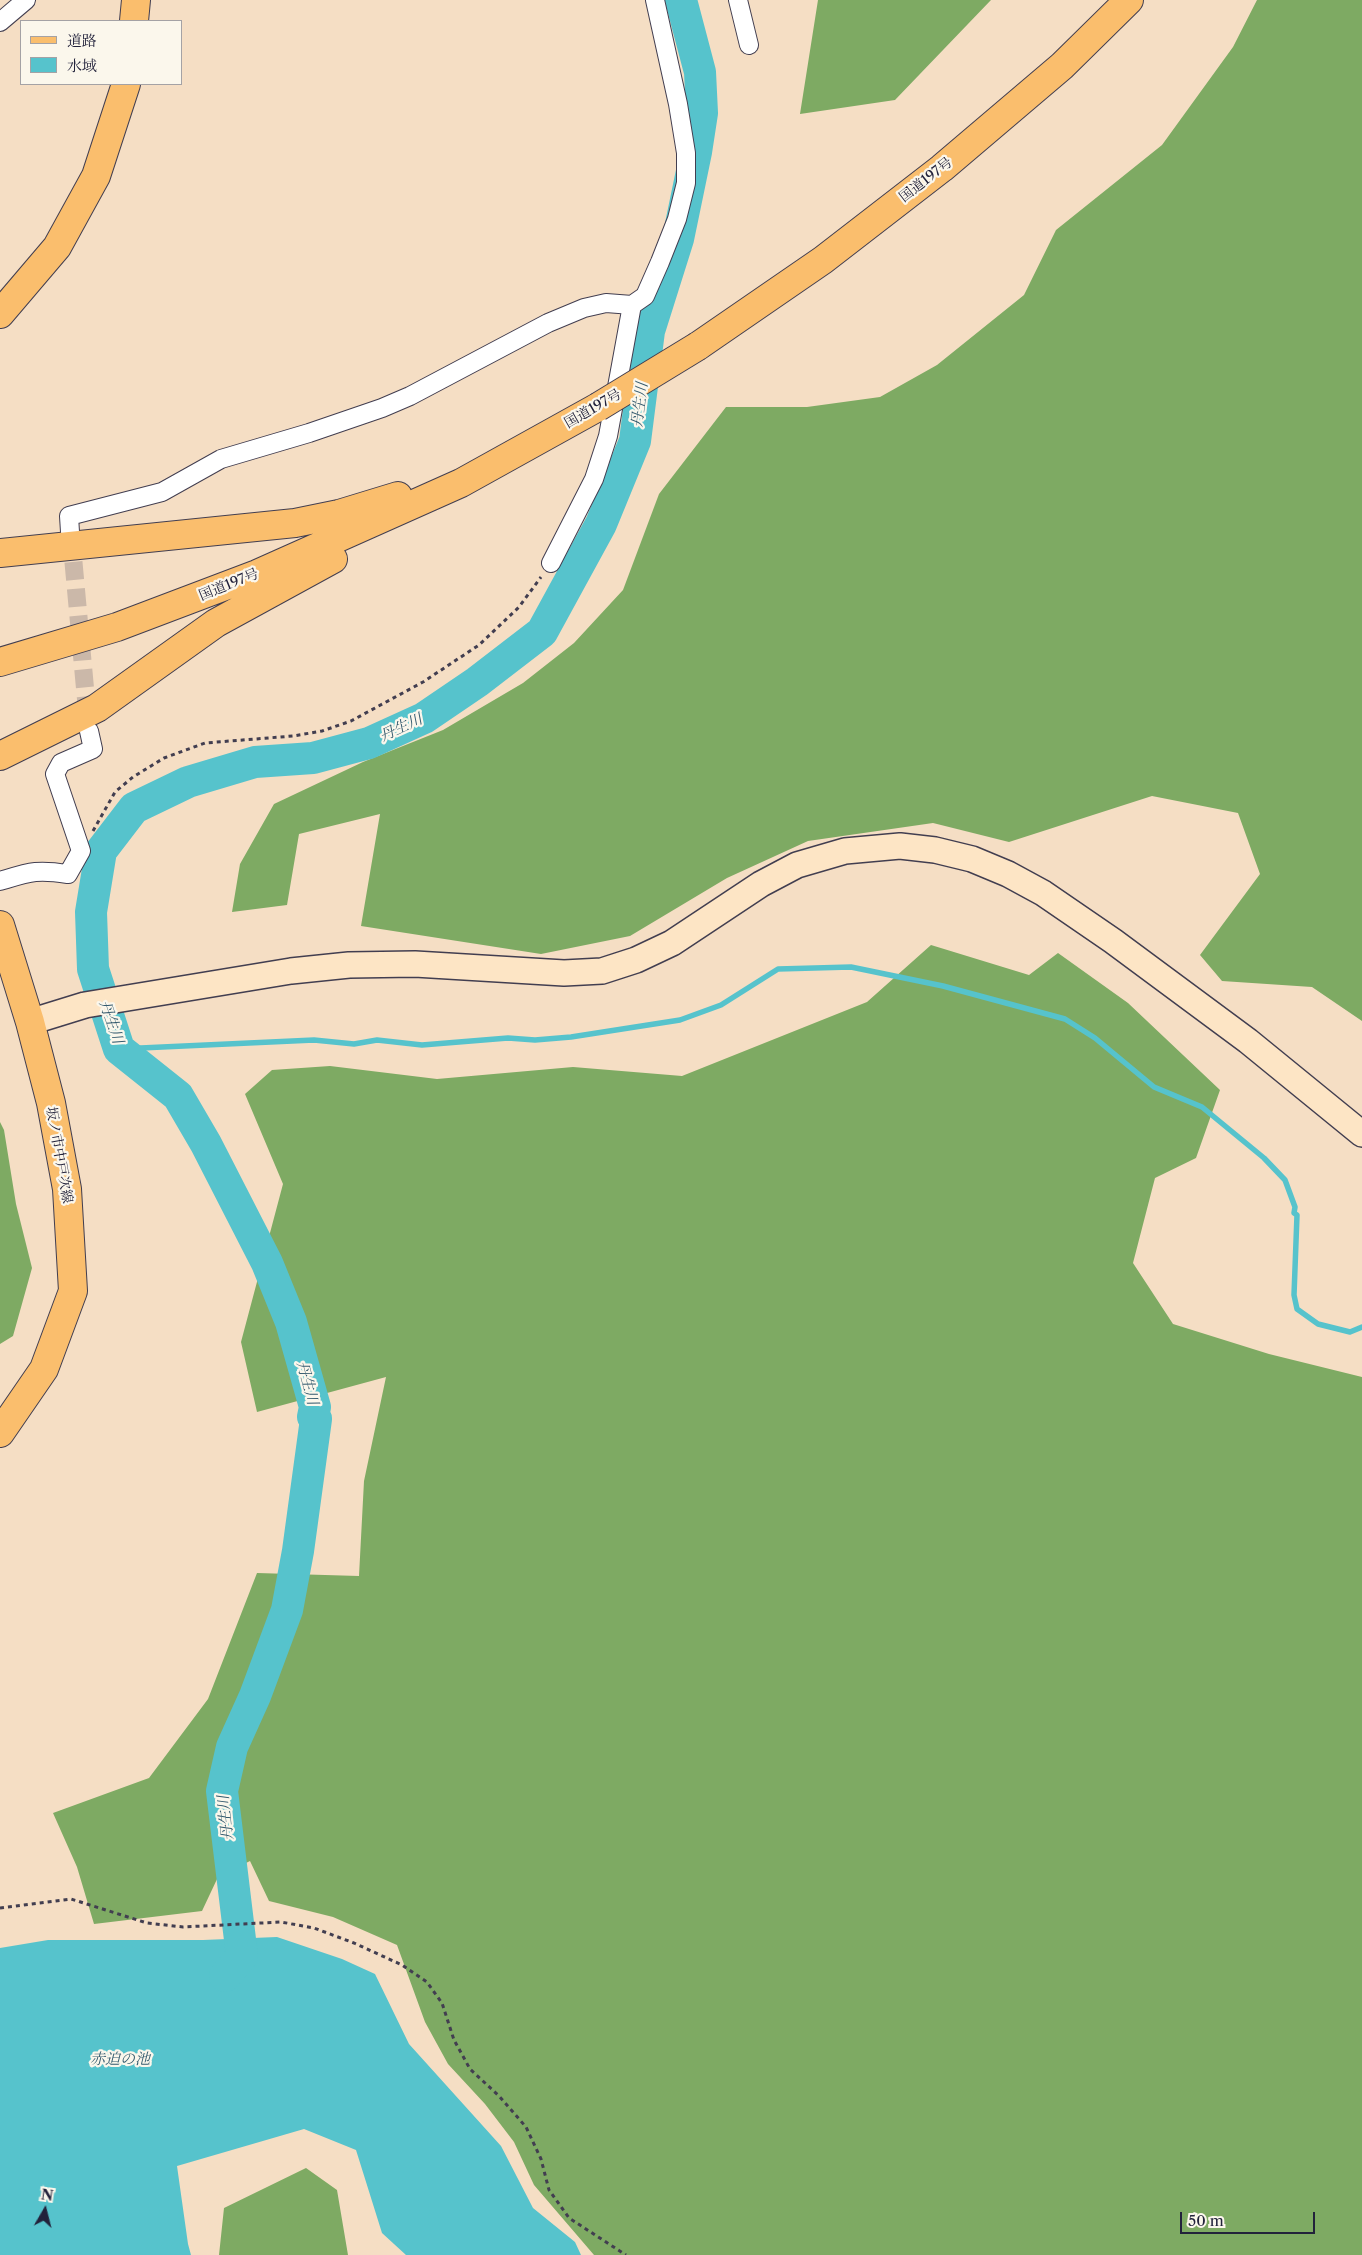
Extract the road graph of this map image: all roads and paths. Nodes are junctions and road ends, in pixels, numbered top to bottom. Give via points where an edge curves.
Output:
1 (26, 0) edge
2 (136, 0) edge
3 (655, 0) edge
4 (738, 0) edge
5 (1129, 0) edge
6 (134, 20) edge
7 (0, 22) edge
8 (749, 46) dead end
9 (126, 85) edge
10 (9, 290) edge
11 (632, 305) junction
12 (0, 314) edge
13 (598, 407) junction
14 (461, 482) junction
15 (70, 532) tunnel mouth
16 (0, 553) edge
17 (551, 563) joint
18 (0, 662) edge
19 (89, 732) tunnel mouth
20 (0, 756) edge
21 (81, 851) junction
22 (0, 881) edge
23 (0, 925) edge
24 (30, 1022) junction
25 (1362, 1134) edge
26 (0, 1433) edge
27 (0, 1908) edge
28 (626, 2255) edge

1 - 7 street
2 - 6 main road
3 - 11 street via 680,114 686,153 686,183 677,219 645,296
4 - 8 street
5 - 13 main road, 国道197号, bridge via 1062,66 942,168 823,260 698,346
9 - 10 main road via 96,176 57,247
10 - 12 main road
11 - 15 street via 606,303 584,308 548,323 382,408 221,459 162,492 69,516
11 - 17 street via 605,444 594,479
13 - 14 main road, 国道197号
13 - 16 main road via 462,472 339,514 249,529
14 - 18 main road, 国道197号 via 344,537 193,600
14 - 20 main road via 339,555 216,622 97,708
17 - 21 path via 519,607 479,645 423,682 351,721 293,736 205,743 164,758 115,792
19 - 21 street via 93,749 61,763 55,774
21 - 22 street via 68,874 44,870
23 - 24 main road, 坂ノ市中戸次線
24 - 25 street via 80,1007 133,997 291,971 349,965 415,964 564,973 602,971 672,943 797,864 845,851 900,846 972,859 1043,893 1248,1041
24 - 26 main road, 坂ノ市中戸次線 via 67,1189 73,1292 44,1369
27 - 28 path via 71,1899 147,1923 183,1927 281,1922 314,1928 354,1942 402,1965 428,1982 442,2003 454,2040 470,2069 526,2127 541,2159 549,2190 569,2218

